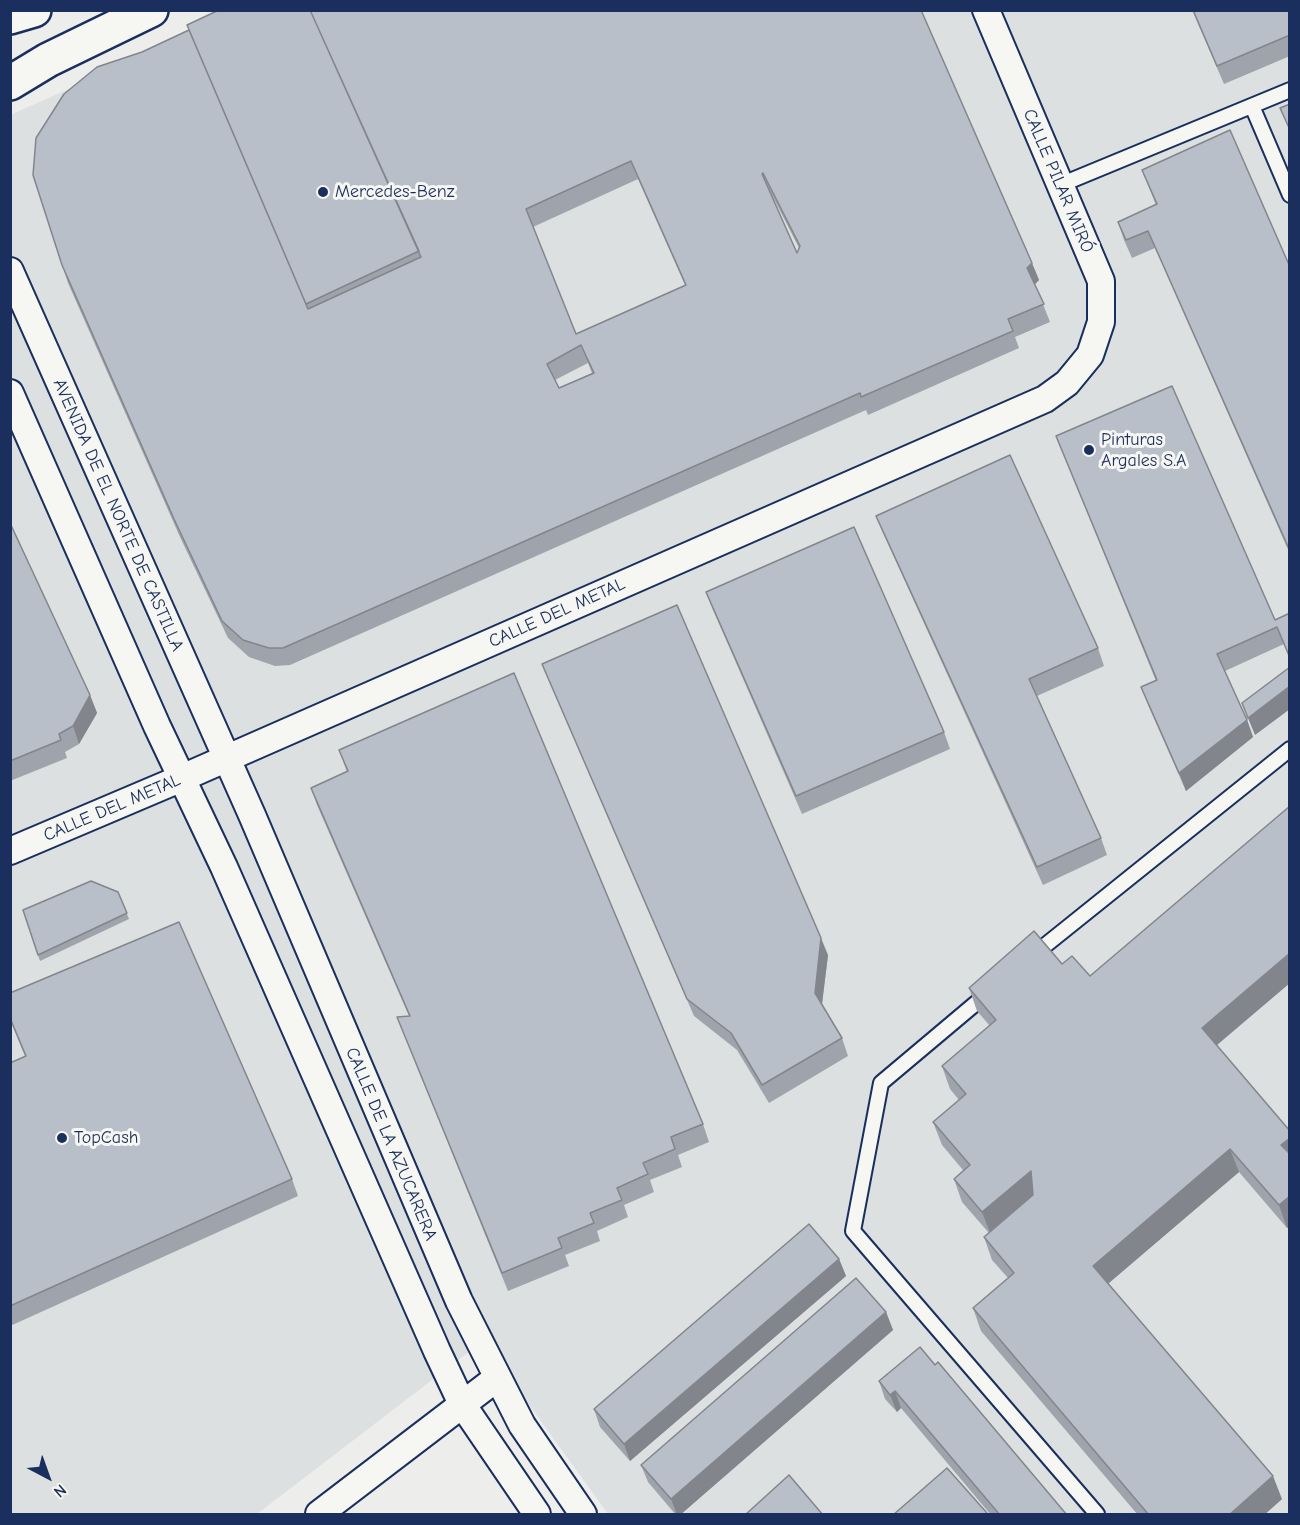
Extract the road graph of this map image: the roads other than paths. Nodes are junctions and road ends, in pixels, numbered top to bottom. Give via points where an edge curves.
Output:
1 (34, 10) edge
2 (151, 10) edge
3 (986, 10) edge
4 (10, 17) edge
5 (10, 83) edge
6 (1290, 90) edge
7 (1252, 106) junction
8 (1060, 185) junction
9 (1290, 195) edge
10 (10, 271) edge
11 (1090, 355) joint
12 (10, 393) edge
13 (1290, 749) edge
14 (227, 759) junction
15 (182, 778) junction
16 (10, 851) edge
17 (1017, 969) edge
18 (999, 984) edge
19 (497, 1378) junction
20 (462, 1404) junction
21 (319, 1515) edge
22 (537, 1515) edge
23 (583, 1515) edge
24 (1097, 1515) edge

1 - 4 main road
2 - 5 main road
3 - 8 street, CALLE PILAR MIRÓ
6 - 7 lane
7 - 8 lane
7 - 9 lane
8 - 11 street, CALLE PILAR MIRÓ via 1101,281 1101,322
10 - 14 street, AVENIDA DE EL NORTE DE CASTILLA
11 - 14 street, CALLE DEL METAL via 1067,383 1045,399
12 - 15 street
13 - 17 lane
14 - 15 street, CALLE DEL METAL
14 - 19 street, CALLE DE LA AZUCARERA via 459,1301
15 - 16 street, CALLE DEL METAL
15 - 20 street
18 - 24 lane via 881,1083 853,1231
19 - 20 street
19 - 23 street, CALLE DE LA AZUCARERA via 544,1461
20 - 21 street
20 - 22 street

